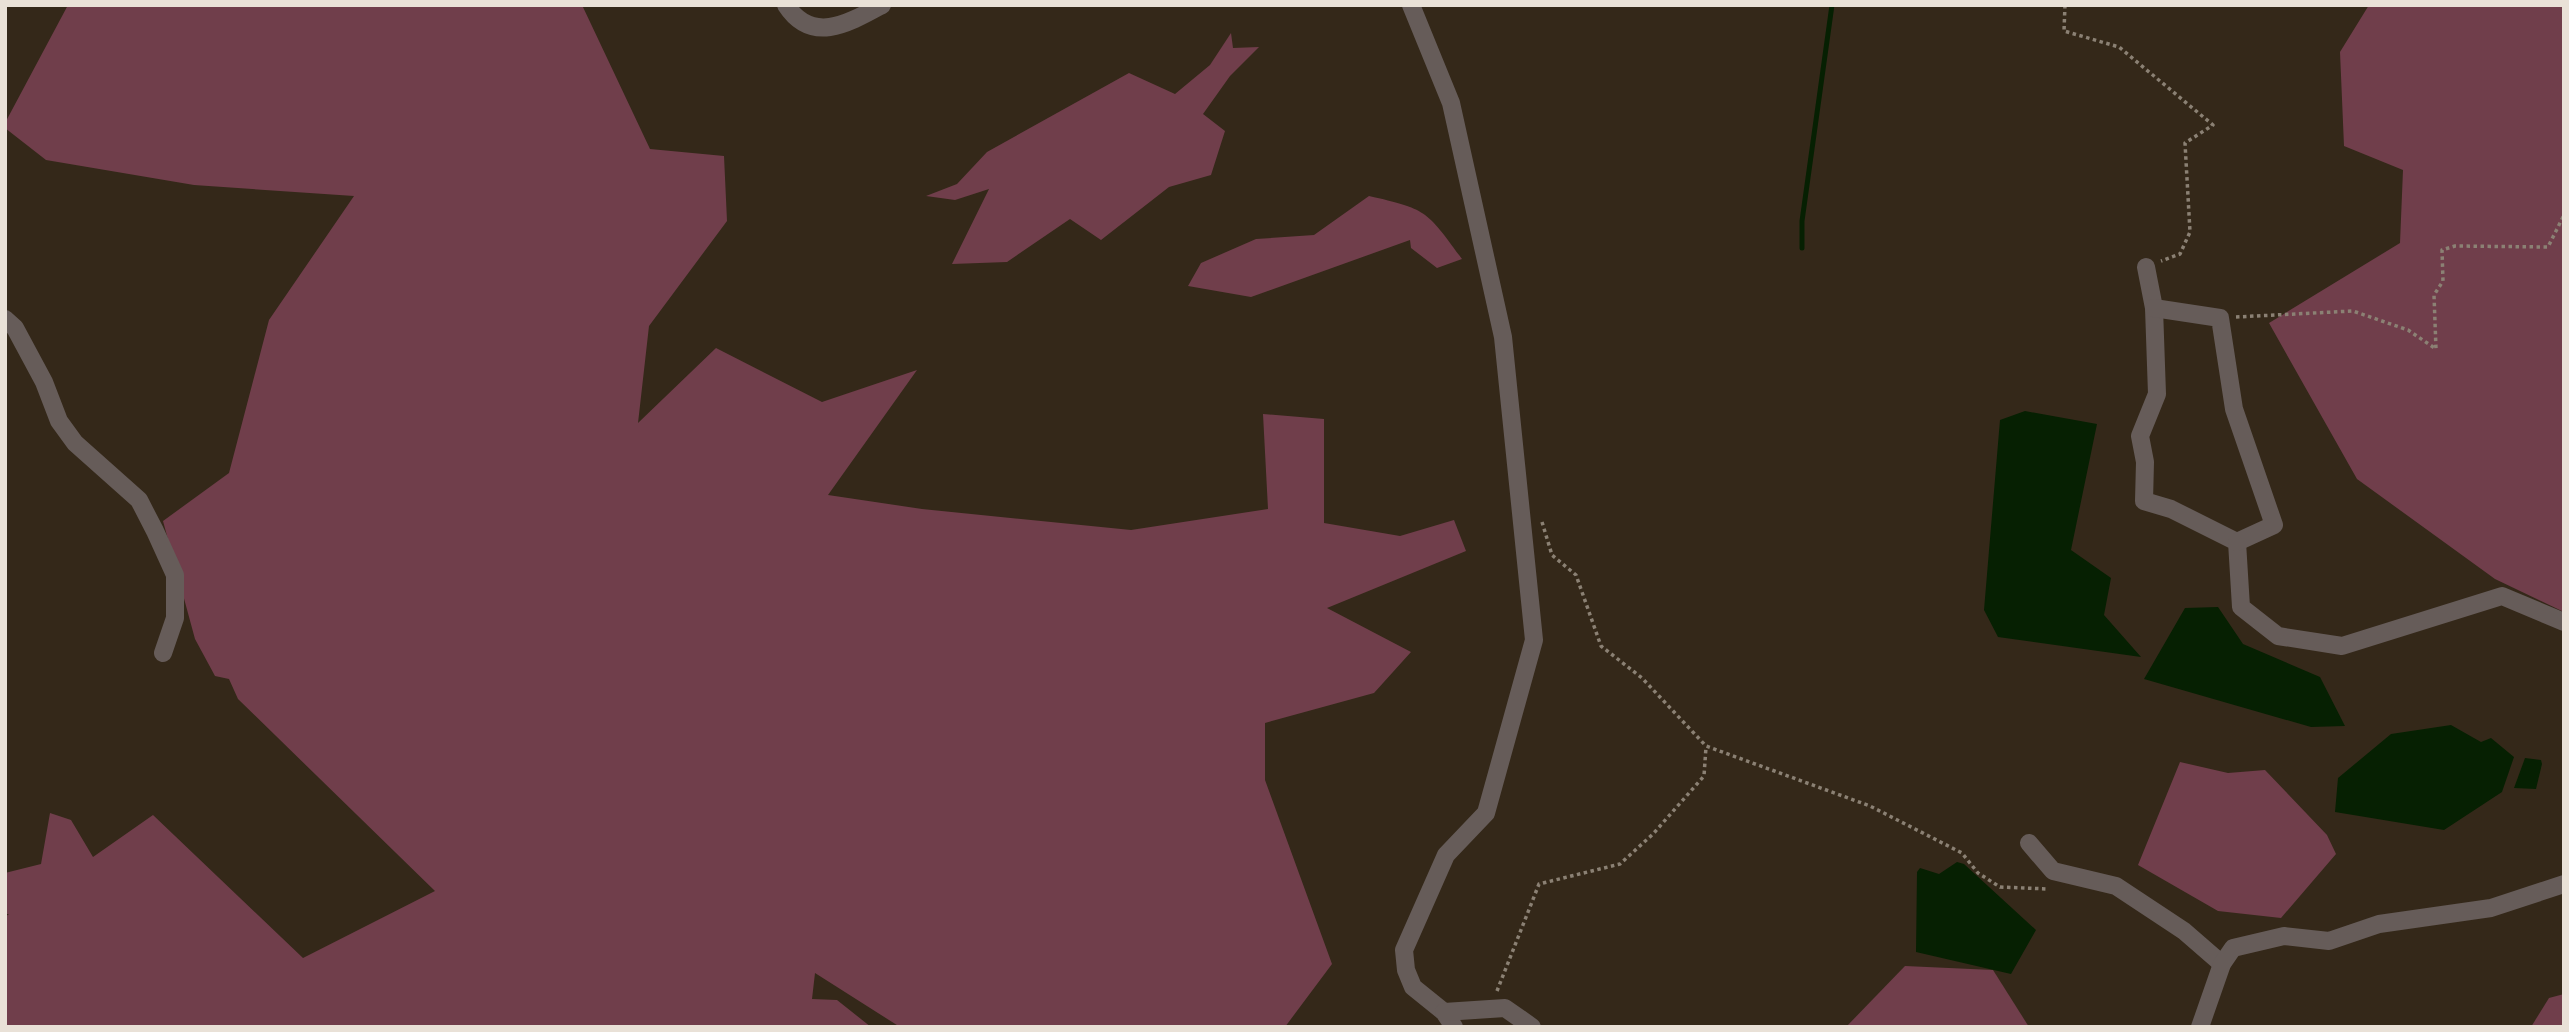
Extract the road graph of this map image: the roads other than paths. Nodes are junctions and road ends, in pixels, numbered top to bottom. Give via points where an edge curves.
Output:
1 (786, 5) edge
2 (882, 5) edge
3 (1411, 5) edge
4 (2147, 267) road end
5 (2154, 308) junction
6 (5, 318) edge
7 (2237, 542) junction
8 (2564, 621) edge
9 (163, 653) dead end
10 (2029, 843) dead end
11 (2564, 884) edge
12 (2222, 964) junction
13 (1449, 1019) edge
14 (1532, 1027) edge
15 (2200, 1027) edge

1 - 2 street via 795,19 809,28 832,28
3 - 13 street via 1451,103 1503,337 1534,640 1486,813 1446,855 1404,950 1413,987
4 - 5 street
5 - 7 street via 2157,394 2140,436 2144,501 2171,509
5 - 7 street via 2220,318 2234,408 2274,525
6 - 9 street via 38,371 59,421 75,443 139,500 155,531 175,575 175,618
7 - 8 street via 2241,607 2278,636 2342,646 2502,596
10 - 12 street via 2053,871 2116,886 2184,931
11 - 12 street via 2491,908 2379,924 2329,941 2284,936 2233,948
12 - 15 street
13 - 14 street via 1505,1008

